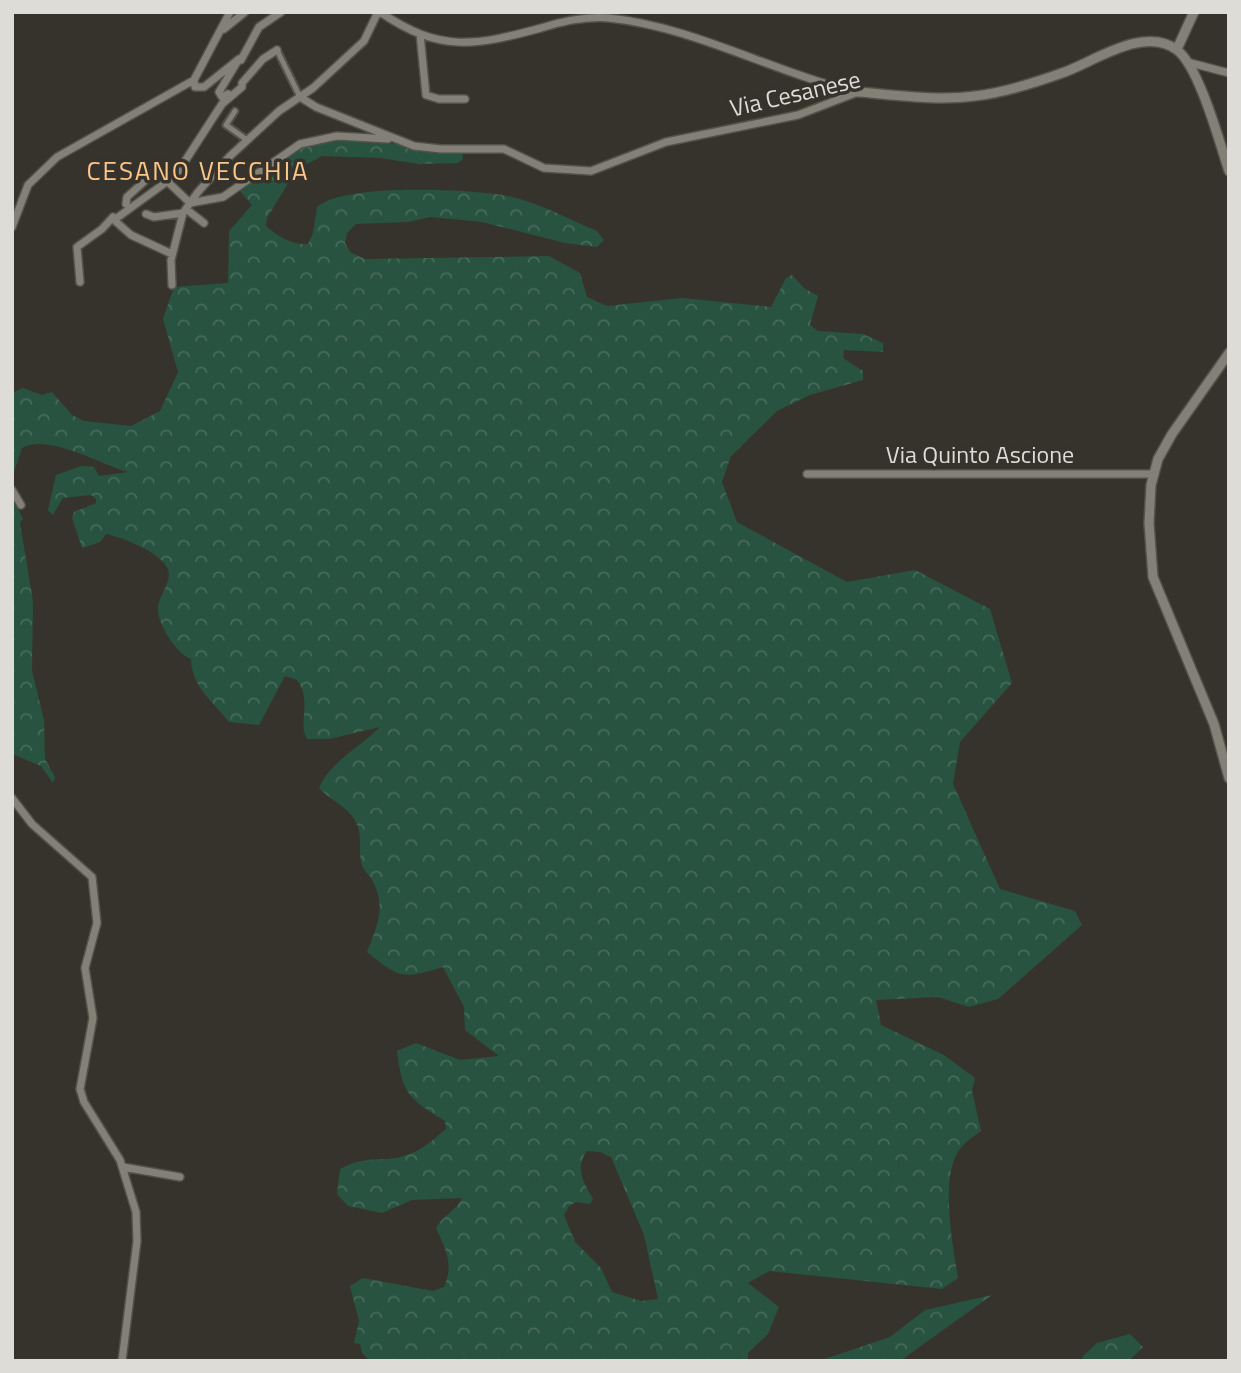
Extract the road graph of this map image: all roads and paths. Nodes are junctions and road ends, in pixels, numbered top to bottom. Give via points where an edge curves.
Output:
1 (230, 12) edge
2 (245, 12) edge
3 (281, 12) edge
4 (379, 12) edge
5 (1194, 12) edge
6 (223, 29) junction
7 (420, 34) junction
8 (1177, 49) junction
9 (277, 50) joint
10 (240, 60) junction
11 (1187, 62) junction
12 (1229, 73) edge
13 (194, 80) junction
14 (242, 83) junction
15 (858, 92) junction
16 (300, 97) junction
17 (465, 100) dead end
18 (235, 111) dead end
19 (393, 139) junction
20 (247, 140) junction
21 (157, 170) dead end
22 (1229, 171) edge
23 (168, 182) junction
24 (127, 206) junction
25 (186, 208) junction
26 (146, 214) dead end
27 (204, 223) dead end
28 (12, 227) edge
29 (172, 254) junction
30 (80, 282) dead end
31 (172, 285) dead end
32 (1229, 353) edge
33 (807, 474) dead end
34 (1153, 474) junction
35 (12, 490) edge
36 (20, 505) dead end
37 (1224, 741) edge
38 (1229, 778) edge
39 (12, 797) edge
40 (123, 1167) junction
41 (180, 1177) dead end
42 (122, 1361) edge

1 - 6 street
2 - 6 street
3 - 10 street via 262,25
4 - 7 street
4 - 16 street via 364,41
5 - 8 street
6 - 13 street
7 - 15 street via 470,44 565,21 610,18 653,26
7 - 17 street via 426,95
8 - 11 street
8 - 15 street, Via Cesanese via 1153,42 1134,43 1061,73 977,96
9 - 14 street via 261,60
9 - 16 street
10 - 13 street via 205,87 195,87
10 - 14 street via 219,94 224,97
11 - 12 street
11 - 22 street
13 - 28 street via 54,159 28,185
14 - 23 street
15 - 19 street, Via Cesanese via 797,115 666,142 595,170 544,168 503,149 429,148
16 - 19 street, Via Cesanese
16 - 20 street
18 - 20 street via 226,125
19 - 25 street via 344,136 304,142 223,197
20 - 25 street
21 - 24 street via 127,197
23 - 24 street
23 - 25 street
24 - 29 street via 114,222 131,236
24 - 30 street via 77,247
25 - 26 street via 155,217
25 - 27 street
25 - 29 street
29 - 31 street
32 - 34 street via 1172,434
33 - 34 street, Via Quinto Ascione
34 - 37 street via 1149,523 1153,577
35 - 36 street
37 - 38 street
39 - 40 street via 28,820 92,877 97,923 85,968 93,1018 80,1089
40 - 41 street
40 - 42 street via 135,1208 137,1236

